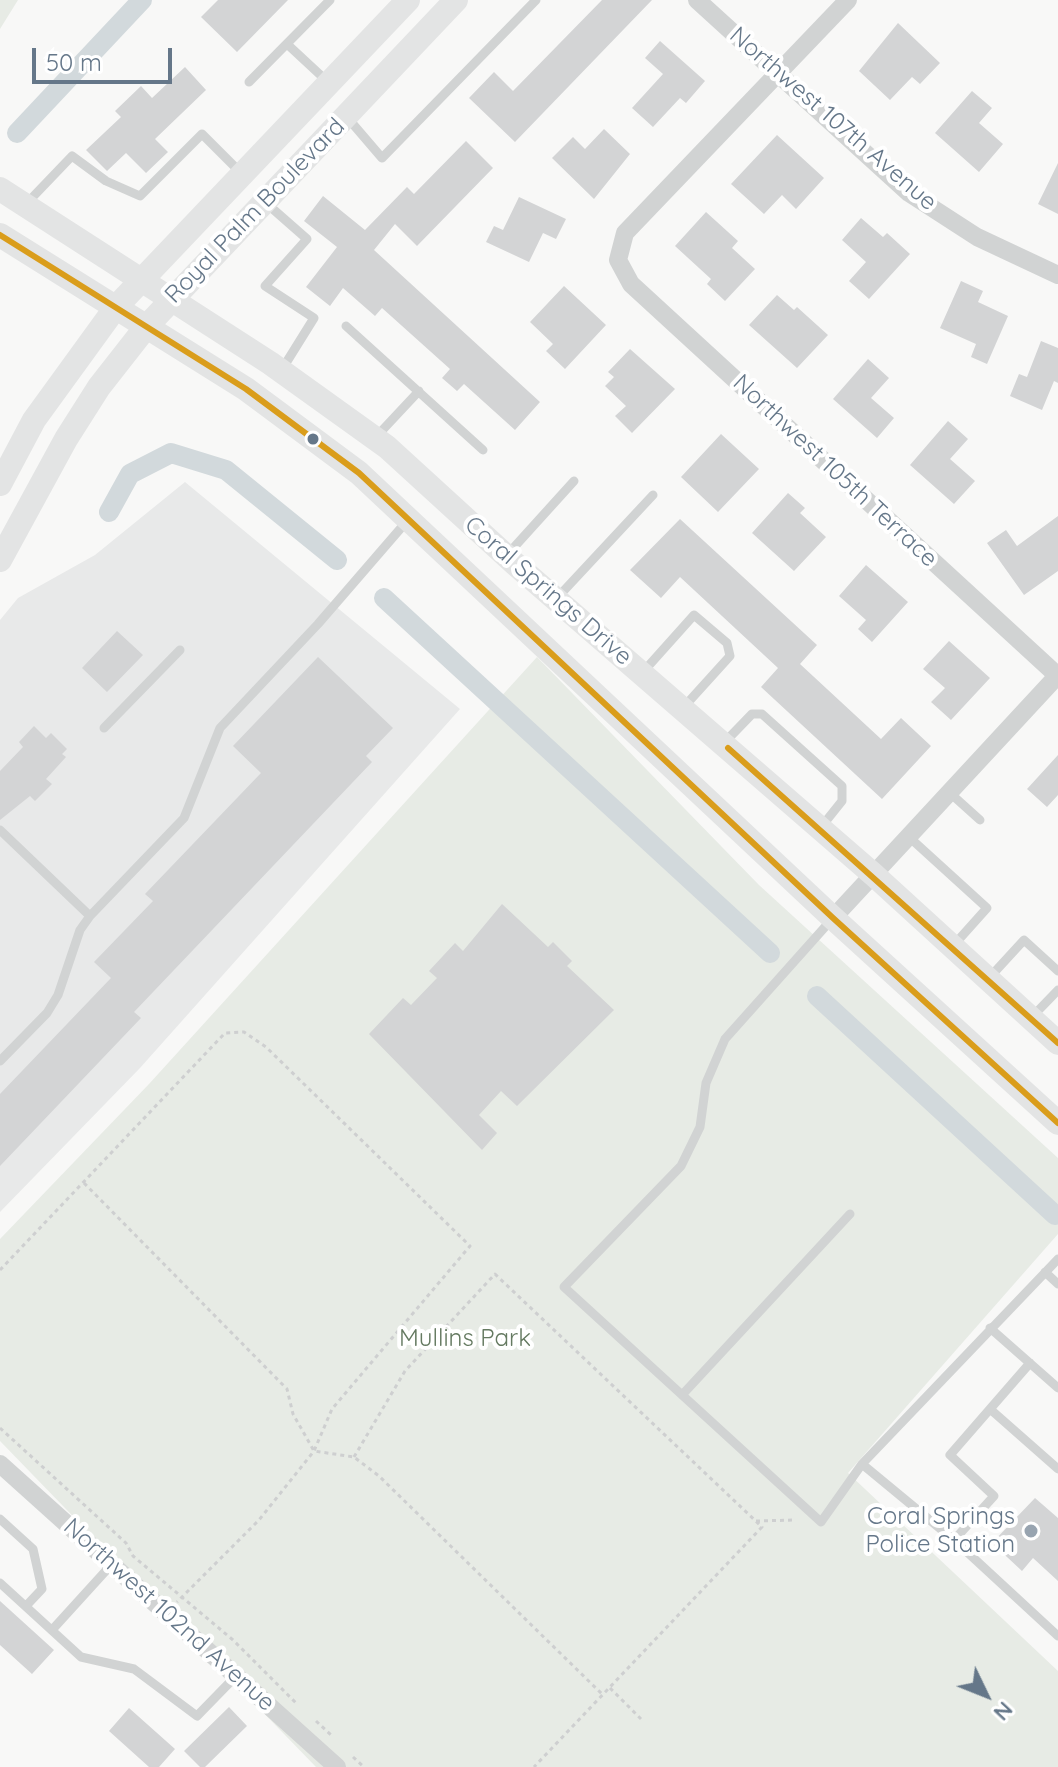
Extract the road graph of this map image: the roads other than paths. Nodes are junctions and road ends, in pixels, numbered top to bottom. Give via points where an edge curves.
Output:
1 (330, 0) edge
2 (408, 0) edge
3 (456, 0) edge
4 (536, 0) edge
5 (697, 0) edge
6 (848, 0) edge
7 (287, 44) junction
8 (779, 73) junction
9 (249, 82) dead end
10 (329, 83) junction
11 (345, 115) junction
12 (242, 174) junction
13 (0, 189) edge
14 (264, 201) junction
15 (25, 205) junction
16 (0, 235) edge
17 (1058, 275) edge
18 (141, 279) junction
19 (170, 298) junction
20 (116, 307) junction
21 (346, 326) dead end
22 (146, 327) junction
23 (281, 371) junction
24 (419, 391) junction
25 (375, 438) junction
26 (483, 450) dead end
27 (574, 481) dead end
28 (0, 484) edge
29 (653, 495) dead end
30 (409, 518) junction
31 (506, 556) junction
32 (0, 560) edge
33 (556, 600) junction
34 (180, 650) dead end
35 (642, 674) junction
36 (1058, 675) edge
37 (682, 709) junction
38 (104, 728) dead end
39 (723, 744) junction
40 (950, 793) junction
41 (980, 820) dead end
42 (820, 828) junction
43 (0, 830) edge
44 (909, 837) junction
45 (874, 875) junction
46 (90, 916) junction
47 (833, 918) junction
48 (953, 946) junction
49 (1058, 971) edge
50 (988, 979) junction
51 (1058, 990) edge
52 (1031, 1018) junction
53 (1058, 1043) edge
54 (0, 1061) edge
55 (1058, 1123) edge
56 (850, 1214) dead end
57 (1058, 1259) edge
58 (1045, 1272) junction
59 (1058, 1284) edge
60 (990, 1328) junction
61 (1030, 1363) junction
62 (1058, 1388) edge
63 (682, 1395) junction
64 (990, 1409) junction
65 (0, 1464) edge
66 (862, 1464) junction
67 (1058, 1469) edge
68 (0, 1519) edge
69 (954, 1540) junction
70 (112, 1564) junction
71 (0, 1583) edge
72 (26, 1606) junction
73 (52, 1630) junction
74 (1058, 1636) edge
75 (236, 1676) junction
76 (345, 1762) edge

1 - 7 lane
2 - 10 main road, Royal Palm Boulevard
3 - 11 main road, Royal Palm Boulevard
4 - 11 lane via 382,158
5 - 8 street, Northwest 107th Avenue
6 - 8 street
7 - 9 lane
7 - 10 lane
8 - 17 street, Northwest 107th Avenue via 909,193 977,237
8 - 36 street, Northwest 105th Terrace via 625,233 618,260 631,284
10 - 12 main road, Royal Palm Boulevard
11 - 14 main road, Royal Palm Boulevard
12 - 15 lane via 202,134 140,196 106,181 72,156
12 - 18 main road, Royal Palm Boulevard
13 - 15 main road, Coral Springs Drive
14 - 19 main road, Royal Palm Boulevard
14 - 23 lane via 307,239 265,286 314,318
15 - 18 main road, Coral Springs Drive
16 - 20 main road, Coral Springs Drive
18 - 19 main road, Coral Springs Drive
18 - 20 main road, Royal Palm Boulevard
19 - 22 main road, Royal Palm Boulevard
19 - 23 main road, Coral Springs Drive
20 - 22 main road, Coral Springs Drive
20 - 28 main road, Royal Palm Boulevard via 34,420
21 - 24 lane
22 - 30 main road, Coral Springs Drive via 246,389 359,473
22 - 32 main road, Royal Palm Boulevard via 66,439
23 - 25 main road, Coral Springs Drive
24 - 25 lane
24 - 26 lane
25 - 31 main road, Coral Springs Drive
27 - 31 lane
29 - 33 lane
30 - 46 lane via 220,728 184,818
30 - 47 main road, Coral Springs Drive
31 - 33 main road, Coral Springs Drive
33 - 35 main road, Coral Springs Drive
34 - 38 lane
35 - 37 main road, Coral Springs Drive
35 - 37 lane via 687,620 699,617 727,643 730,656
36 - 40 street
37 - 39 main road, Coral Springs Drive
39 - 42 main road, Coral Springs Drive
39 - 42 lane via 752,714 762,714 842,786 842,801
40 - 41 lane
40 - 44 street
42 - 45 main road, Coral Springs Drive
43 - 46 lane
44 - 45 street
44 - 48 lane via 987,908
45 - 47 street
45 - 48 main road, Coral Springs Drive
46 - 54 lane via 53,1004
47 - 55 main road, Coral Springs Drive
47 - 63 lane via 725,1039 706,1083 697,1137 681,1166 564,1287
48 - 50 main road, Coral Springs Drive
49 - 50 lane via 1024,940
50 - 52 main road, Coral Springs Drive
51 - 52 lane
52 - 53 main road, Coral Springs Drive
56 - 63 lane
57 - 58 lane
58 - 59 lane
58 - 60 lane
60 - 61 lane
60 - 66 lane
61 - 62 lane
61 - 64 lane
63 - 66 lane via 821,1522
64 - 67 lane
64 - 69 lane via 950,1455 994,1496
65 - 70 street, Northwest 102nd Avenue
66 - 69 lane
68 - 72 lane via 33,1549 42,1589
69 - 74 lane
70 - 73 lane
70 - 75 street, Northwest 102nd Avenue
71 - 72 lane
72 - 73 lane
73 - 75 lane via 81,1657 134,1669 197,1716
75 - 76 street, Northwest 102nd Avenue

